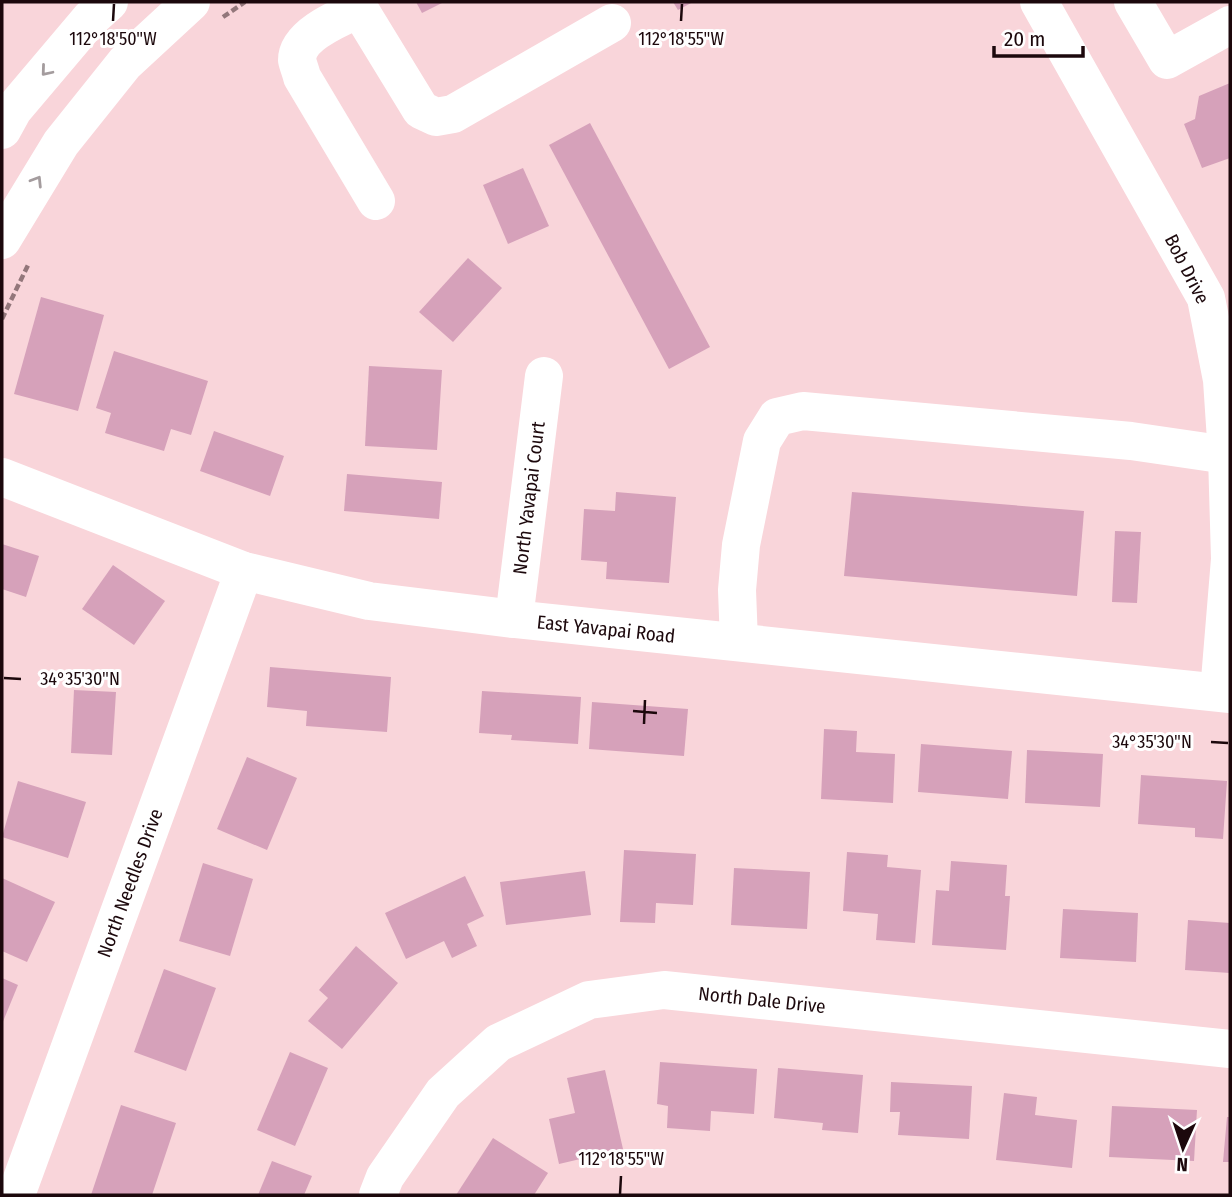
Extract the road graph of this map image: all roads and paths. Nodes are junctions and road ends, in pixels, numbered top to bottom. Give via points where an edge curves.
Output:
1 (246, 2) edge
2 (1039, 2) edge
3 (1133, 2) edge
4 (357, 6) edge
5 (92, 7) edge
6 (203, 12) edge
7 (612, 23) dead end
8 (1230, 24) edge
9 (2, 130) edge
10 (376, 201) dead end
11 (17, 249) edge
12 (2, 319) edge
13 (544, 376) dead end
14 (1226, 380) edge
15 (1227, 455) junction
16 (2, 477) edge
17 (244, 572) junction
18 (514, 619) junction
19 (739, 642) junction
20 (1225, 693) edge
21 (1230, 1049) edge
22 (16, 1195) edge
23 (378, 1195) edge

1 - 6 path
2 - 14 street, Bob Drive via 1206,299
3 - 8 street via 1167,60
4 - 7 street via 421,110 436,117 453,114
4 - 10 street via 303,43 297,60
5 -> 9 street
11 -> 6 street via 61,142 125,63
11 - 12 path
13 - 18 street, North Yavapai Court
14 - 15 street, Bob Drive
15 - 19 street via 1131,441 803,411 776,417 762,441 741,545
15 - 20 street, Bob Drive via 1230,559
16 - 17 street, East Yavapai Road
17 - 18 street, East Yavapai Road via 369,601
17 - 22 street, North Needles Drive
18 - 19 street, East Yavapai Road
19 - 20 street, East Yavapai Road
21 - 23 street, North Dale Drive via 664,990 589,1000 498,1043 443,1093 385,1177

